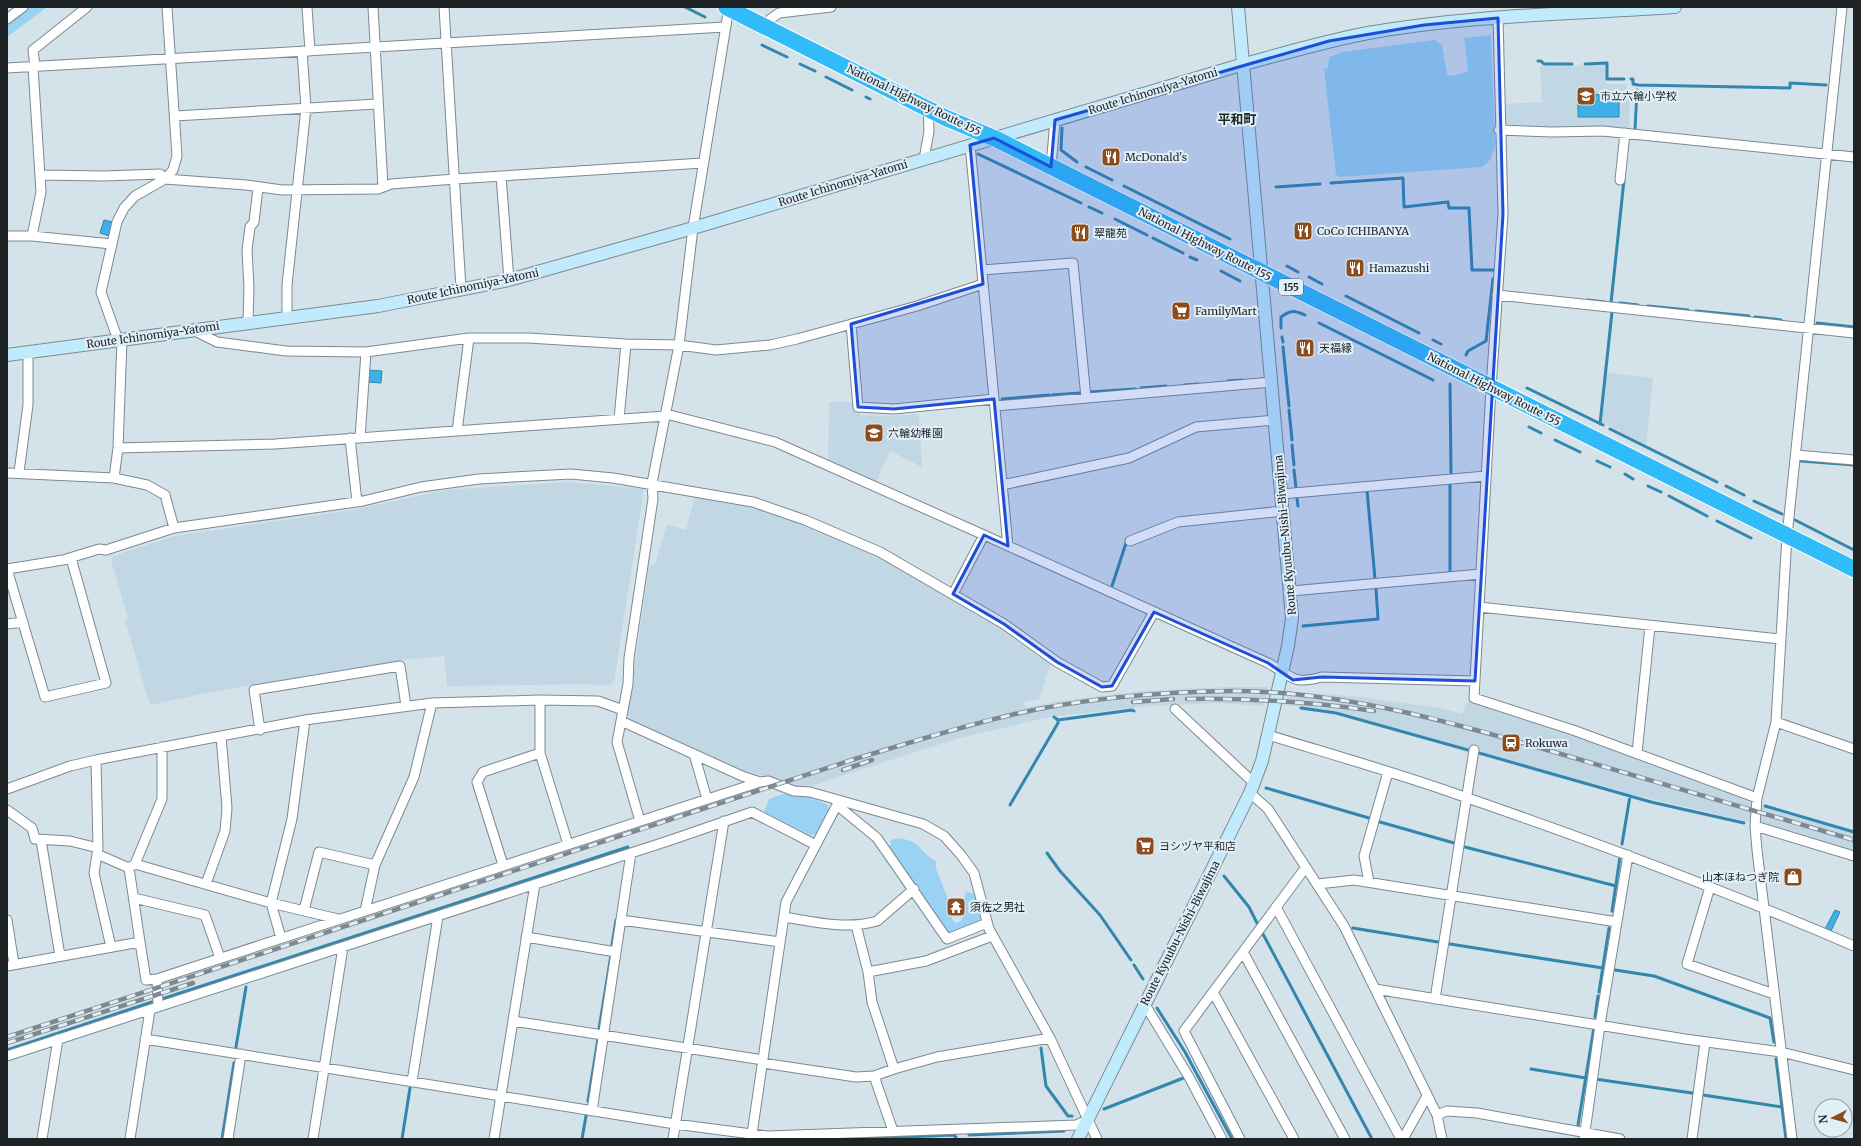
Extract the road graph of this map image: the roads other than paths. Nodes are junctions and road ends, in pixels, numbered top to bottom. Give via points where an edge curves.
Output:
1 (23, 7) edge
2 (87, 7) edge
3 (168, 7) edge
4 (307, 7) edge
5 (373, 7) edge
6 (444, 7) edge
7 (728, 7) edge
8 (832, 7) edge
9 (1238, 7) edge
10 (1675, 7) edge
11 (1842, 7) edge
12 (1583, 10) edge
13 (1498, 18) junction
14 (7, 19) edge
15 (762, 25) junction
16 (725, 27) junction
17 (446, 43) junction
18 (375, 48) junction
19 (306, 51) junction
20 (170, 58) junction
21 (1244, 64) junction
22 (34, 67) junction
23 (7, 68) edge
24 (377, 104) junction
25 (306, 108) junction
26 (928, 108) junction
27 (175, 116) junction
28 (1054, 120) junction
29 (1499, 130) junction
30 (1625, 133) junction
31 (994, 138) junction
32 (970, 145) junction
33 (1827, 154) junction
34 (1854, 157) edge
35 (924, 159) junction
36 (703, 163) junction
37 (1051, 167) junction
38 (40, 175) junction
39 (501, 176) junction
40 (165, 179) junction
41 (455, 179) junction
42 (1620, 180) dead end
43 (258, 188) junction
44 (383, 188) junction
45 (296, 190) junction
46 (693, 228) junction
47 (7, 236) edge
48 (32, 236) junction
49 (112, 244) junction
50 (982, 270) junction
51 (1261, 272) junction
52 (509, 280) junction
53 (983, 284) junction
54 (461, 290) junction
55 (1497, 295) junction
56 (287, 318) junction
57 (248, 322) junction
58 (851, 324) junction
59 (1808, 328) junction
60 (193, 330) junction
61 (1854, 333) edge
62 (469, 338) junction
63 (120, 340) junction
64 (626, 344) junction
65 (679, 345) junction
66 (28, 352) junction
67 (366, 352) junction
68 (7, 355) edge
69 (1272, 382) junction
70 (1491, 388) junction
71 (1086, 398) junction
72 (994, 402) junction
73 (665, 415) junction
74 (619, 418) junction
75 (1275, 420) junction
76 (457, 430) junction
77 (350, 438) junction
78 (360, 438) junction
79 (118, 448) junction
80 (1796, 455) junction
81 (1854, 460) edge
82 (19, 472) junction
83 (7, 473) edge
84 (1486, 476) junction
85 (114, 478) junction
86 (652, 483) junction
87 (1002, 485) junction
88 (1282, 494) junction
89 (357, 502) junction
90 (1283, 511) junction
91 (174, 528) junction
92 (984, 534) junction
93 (1787, 536) junction
94 (1130, 541) dead end
95 (1008, 546) junction
96 (71, 558) junction
97 (7, 569) edge
98 (1854, 569) edge
99 (1481, 574) junction
100 (1291, 591) junction
101 (953, 594) junction
102 (1479, 607) junction
103 (1154, 612) junction
104 (23, 622) junction
105 (7, 624) edge
106 (1650, 626) junction
107 (1780, 639) junction
108 (1282, 671) junction
109 (1475, 681) junction
110 (540, 700) junction
111 (405, 701) junction
112 (432, 703) junction
113 (1174, 709) dead end
114 (623, 710) junction
115 (306, 720) junction
116 (620, 721) junction
117 (1776, 722) junction
118 (259, 724) junction
119 (1268, 735) junction
120 (221, 736) junction
121 (162, 747) junction
122 (1854, 749) edge
123 (1474, 750) dead end
124 (540, 753) junction
125 (694, 754) junction
126 (1637, 754) junction
127 (96, 760) junction
128 (1388, 772) junction
129 (760, 782) junction
130 (1252, 788) junction
131 (7, 789) edge
132 (1467, 798) junction
133 (1757, 798) junction
134 (707, 799) junction
135 (838, 803) junction
136 (7, 810) edge
137 (640, 821) junction
138 (724, 822) junction
139 (1755, 826) junction
140 (41, 840) junction
141 (568, 844) junction
142 (816, 845) junction
143 (98, 851) junction
144 (631, 853) junction
145 (1628, 855) junction
146 (1854, 856) edge
147 (375, 865) junction
148 (503, 865) junction
149 (132, 866) junction
150 (1306, 867) junction
151 (1369, 882) junction
152 (206, 884) junction
153 (535, 884) junction
154 (1318, 884) junction
155 (1710, 887) junction
156 (914, 889) junction
157 (1451, 895) junction
158 (134, 898) junction
159 (271, 903) junction
160 (1276, 907) junction
161 (1764, 907) junction
162 (304, 910) junction
163 (364, 911) junction
164 (438, 916) junction
165 (784, 917) junction
166 (339, 919) junction
167 (7, 920) edge
168 (621, 920) junction
169 (1617, 922) junction
170 (987, 923) junction
171 (856, 924) junction
172 (706, 933) junction
173 (992, 936) junction
174 (526, 937) junction
175 (281, 938) junction
176 (140, 942) junction
177 (780, 942) junction
178 (1854, 946) edge
179 (111, 947) junction
180 (343, 947) junction
181 (616, 952) junction
182 (1243, 952) junction
183 (60, 956) junction
184 (220, 958) junction
185 (11, 965) edge
186 (868, 972) junction
187 (157, 979) junction
188 (1375, 989) junction
189 (1213, 992) junction
190 (1774, 994) junction
191 (1435, 999) junction
192 (1144, 1003) junction
193 (154, 1009) junction
194 (513, 1021) junction
195 (1600, 1025) junction
196 (603, 1035) junction
197 (1050, 1038) junction
198 (58, 1039) junction
199 (145, 1039) junction
200 (1705, 1042) junction
201 (688, 1048) junction
202 (1782, 1052) junction
203 (241, 1054) junction
204 (7, 1056) edge
205 (762, 1062) junction
206 (324, 1068) junction
207 (894, 1069) junction
208 (1854, 1070) edge
209 (874, 1076) junction
210 (412, 1082) junction
211 (501, 1096) junction
212 (1427, 1096) junction
213 (592, 1110) junction
214 (1437, 1115) junction
215 (1087, 1120) junction
216 (676, 1124) junction
217 (962, 1129) junction
218 (893, 1131) junction
219 (752, 1134) junction
220 (822, 1136) edge
221 (1584, 1136) edge
222 (42, 1139) edge
223 (130, 1139) edge
224 (228, 1139) edge
225 (313, 1139) edge
226 (494, 1139) edge
227 (673, 1139) edge
228 (961, 1139) edge
229 (1078, 1139) edge
230 (1098, 1139) edge
231 (1222, 1139) edge
232 (1240, 1139) edge
233 (1294, 1139) edge
234 (1345, 1139) edge
235 (1402, 1139) edge
236 (1442, 1139) edge
237 (1620, 1139) edge
238 (1692, 1139) edge
239 (1792, 1139) edge

1 - 14 street
2 - 22 street via 33,50
3 - 20 street
4 - 19 street
5 - 18 street
6 - 17 street
7 - 15 highway, National Highway Route 155 / 155
7 - 16 street
8 - 15 street via 779,13
9 - 21 main road, Route Kyuubu-Nishi-Biwajima
10 - 12 main road, Route Ichinomiya-Yatomi
11 - 33 street
12 - 13 main road, Route Ichinomiya-Yatomi
13 - 21 main road, Route Ichinomiya-Yatomi via 1368,33
13 - 29 street
15 - 26 highway, National Highway Route 155 / 155
16 - 17 street
16 - 36 street
17 - 18 street
17 - 41 street
18 - 19 street
18 - 24 street
19 - 20 street
19 - 25 street
20 - 22 street
20 - 27 street
21 - 28 main road, Route Ichinomiya-Yatomi
21 - 51 main road, Route Kyuubu-Nishi-Biwajima
22 - 23 street
22 - 38 street
24 - 25 street
24 - 44 street
25 - 27 street
25 - 45 street
26 - 31 highway, National Highway Route 155 / 155
26 - 35 street via 929,131
27 - 40 street via 176,156 173,170
28 - 31 main road, Route Ichinomiya-Yatomi
28 - 37 street
29 - 30 street via 1603,130
29 - 55 street via 1503,214
30 - 33 street
30 - 42 street
31 - 32 main road, Route Ichinomiya-Yatomi
31 - 37 highway, National Highway Route 155 / 155
32 - 35 main road, Route Ichinomiya-Yatomi
32 - 50 street
33 - 34 street
33 - 59 street
35 - 46 main road, Route Ichinomiya-Yatomi
36 - 39 street
36 - 46 street
37 - 51 highway, National Highway Route 155 / 155
38 - 40 street via 160,174
38 - 48 street via 41,192
39 - 41 street
39 - 52 street
40 - 43 street
40 - 49 street via 135,196 124,208 117,222
41 - 44 street via 391,184
41 - 54 street
43 - 45 street
43 - 57 street via 254,222 250,227 247,250
44 - 45 street
45 - 56 street via 287,285
46 - 52 main road, Route Ichinomiya-Yatomi
46 - 65 street
47 - 48 street
48 - 49 street
49 - 63 street via 101,292
50 - 53 street
50 - 71 street via 1073,263
51 - 69 main road, Route Kyuubu-Nishi-Biwajima
51 - 70 highway, National Highway Route 155 / 155
52 - 54 main road, Route Ichinomiya-Yatomi
53 - 58 street
53 - 72 street
54 - 56 main road, Route Ichinomiya-Yatomi via 378,306
55 - 59 street
55 - 70 street
56 - 57 main road, Route Ichinomiya-Yatomi
57 - 60 main road, Route Ichinomiya-Yatomi
58 - 65 street via 770,345 716,350
58 - 72 street via 858,407 894,409
59 - 61 street
59 - 80 street
60 - 63 main road, Route Ichinomiya-Yatomi
60 - 67 street via 217,342 251,348
62 - 64 street via 528,338
62 - 67 street
62 - 76 street
63 - 66 main road, Route Ichinomiya-Yatomi
63 - 79 street
64 - 65 street
64 - 74 street
65 - 73 street
66 - 68 main road, Route Ichinomiya-Yatomi
66 - 82 street via 28,405
67 - 78 street
69 - 71 street
69 - 75 main road, Route Kyuubu-Nishi-Biwajima
70 - 84 street
70 - 93 highway, National Highway Route 155 / 155
71 - 72 street
72 - 87 street
73 - 74 street
73 - 86 street
73 - 92 street via 775,442
74 - 76 street
75 - 87 street via 1196,427 1129,458
75 - 88 main road, Route Kyuubu-Nishi-Biwajima
76 - 78 street
77 - 78 street
77 - 79 street via 275,444
77 - 89 street
79 - 85 street
80 - 81 street
80 - 93 street
82 - 83 street
82 - 85 street
84 - 88 street
84 - 99 street
85 - 91 street via 147,485 165,495
86 - 89 street via 571,474 479,479 421,487
86 - 101 street via 753,502 805,520 880,552
86 - 114 street via 653,499
87 - 95 street
88 - 90 main road, Route Kyuubu-Nishi-Biwajima
89 - 91 street
90 - 94 street via 1178,522
90 - 100 main road, Route Kyuubu-Nishi-Biwajima
91 - 96 street via 106,550 99,549
92 - 95 street
92 - 101 street
93 - 98 highway, National Highway Route 155 / 155
93 - 107 street
95 - 103 street
96 - 97 street
96 - 104 street via 106,683 46,697
97 - 104 street
99 - 100 street
99 - 102 street
100 - 108 main road, Route Kyuubu-Nishi-Biwajima via 1292,618
101 - 103 street via 1004,624 1057,662 1102,687 1112,686
102 - 106 street
102 - 109 street
103 - 108 street
104 - 105 street
106 - 107 street
106 - 126 street
107 - 117 street
108 - 109 street via 1294,680 1306,681 1322,677
108 - 119 main road, Route Kyuubu-Nishi-Biwajima
109 - 126 street via 1474,698
110 - 112 street
110 - 114 street via 598,701
110 - 124 street
111 - 112 street
111 - 115 street
111 - 118 street via 400,666 254,690
112 - 147 street via 414,776
113 - 130 street
114 - 116 street
115 - 118 street
115 - 159 street via 292,819
116 - 125 street
116 - 137 street via 617,742
117 - 122 street
117 - 133 street
118 - 120 street
119 - 128 street
119 - 130 main road, Route Kyuubu-Nishi-Biwajima
120 - 121 street
120 - 152 street via 225,831
121 - 127 street
121 - 149 street via 162,799
123 - 132 street
124 - 141 street
124 - 148 street via 482,772 477,782
125 - 129 street
125 - 134 street
126 - 133 street
127 - 131 street via 70,766
127 - 143 street
128 - 132 street
128 - 151 street via 1364,856
129 - 134 street
129 - 135 street via 768,781 794,791 810,792
130 - 150 street
130 - 192 main road, Route Kyuubu-Nishi-Biwajima
132 - 145 street
132 - 157 street
133 - 139 street
134 - 137 street
135 - 142 street
135 - 156 street via 877,838
135 - 170 street via 923,824 944,836 974,873
136 - 140 street via 32,828 35,839
137 - 141 street
138 - 142 street via 752,812
138 - 144 street
138 - 172 street
139 - 146 street
139 - 161 street
140 - 143 street via 70,841
140 - 183 street
141 - 148 street
142 - 165 street via 786,902
143 - 149 street
143 - 179 street via 94,873
144 - 153 street
144 - 168 street
145 - 155 street
145 - 169 street
147 - 162 street via 319,852
147 - 163 street
148 - 163 street
149 - 152 street
149 - 158 street
150 - 154 street
150 - 160 street
151 - 154 street via 1354,880
151 - 157 street
152 - 159 street
153 - 164 street
153 - 174 street
154 - 188 street via 1344,926
155 - 161 street
155 - 190 street via 1686,964
156 - 170 street via 947,939
156 - 171 street via 877,921
157 - 169 street
157 - 191 street
158 - 176 street
158 - 184 street via 205,915
159 - 162 street
159 - 175 street
160 - 182 street
160 - 235 street
161 - 178 street
161 - 190 street
162 - 166 street
163 - 166 street
164 - 180 street
164 - 210 street
165 - 171 street via 842,926
165 - 177 street
166 - 175 street
167 - 185 street
168 - 172 street
168 - 181 street
169 - 195 street
170 - 173 street
171 - 186 street
172 - 177 street
172 - 201 street
173 - 186 street via 926,961
173 - 197 street
174 - 181 street
174 - 194 street
175 - 184 street
176 - 179 street
176 - 187 street via 146,980
177 - 205 street
179 - 183 street
180 - 193 street
180 - 206 street
181 - 196 street
182 - 189 street
182 - 234 street
183 - 185 street
184 - 187 street
186 - 207 street via 872,1002
187 - 193 street
188 - 191 street
188 - 212 street
189 - 232 street via 1184,1031
189 - 233 street
190 - 202 street
191 - 195 street
192 - 215 main road, Route Kyuubu-Nishi-Biwajima
192 - 231 street via 1185,1070
193 - 198 street
193 - 199 street
194 - 196 street
194 - 211 street
195 - 200 street
195 - 221 street
196 - 201 street
196 - 213 street
197 - 207 street via 937,1057
197 - 215 street
198 - 204 street
198 - 222 street
199 - 203 street
199 - 223 street
200 - 202 street
200 - 238 street
201 - 205 street
201 - 216 street
202 - 208 street
202 - 239 street
203 - 206 street
203 - 224 street
205 - 209 street via 856,1077
205 - 219 street
206 - 210 street
206 - 225 street
207 - 209 street
209 - 218 street
210 - 211 street
211 - 213 street
211 - 226 street
212 - 214 street
212 - 235 street
213 - 216 street
214 - 221 street via 1447,1111 1476,1113
214 - 236 street
215 - 217 street via 1076,1125
215 - 229 main road, Route Kyuubu-Nishi-Biwajima
215 - 230 street
216 - 219 street
216 - 227 street
217 - 218 street
217 - 228 street
218 - 220 street
219 - 220 street
221 - 237 street

